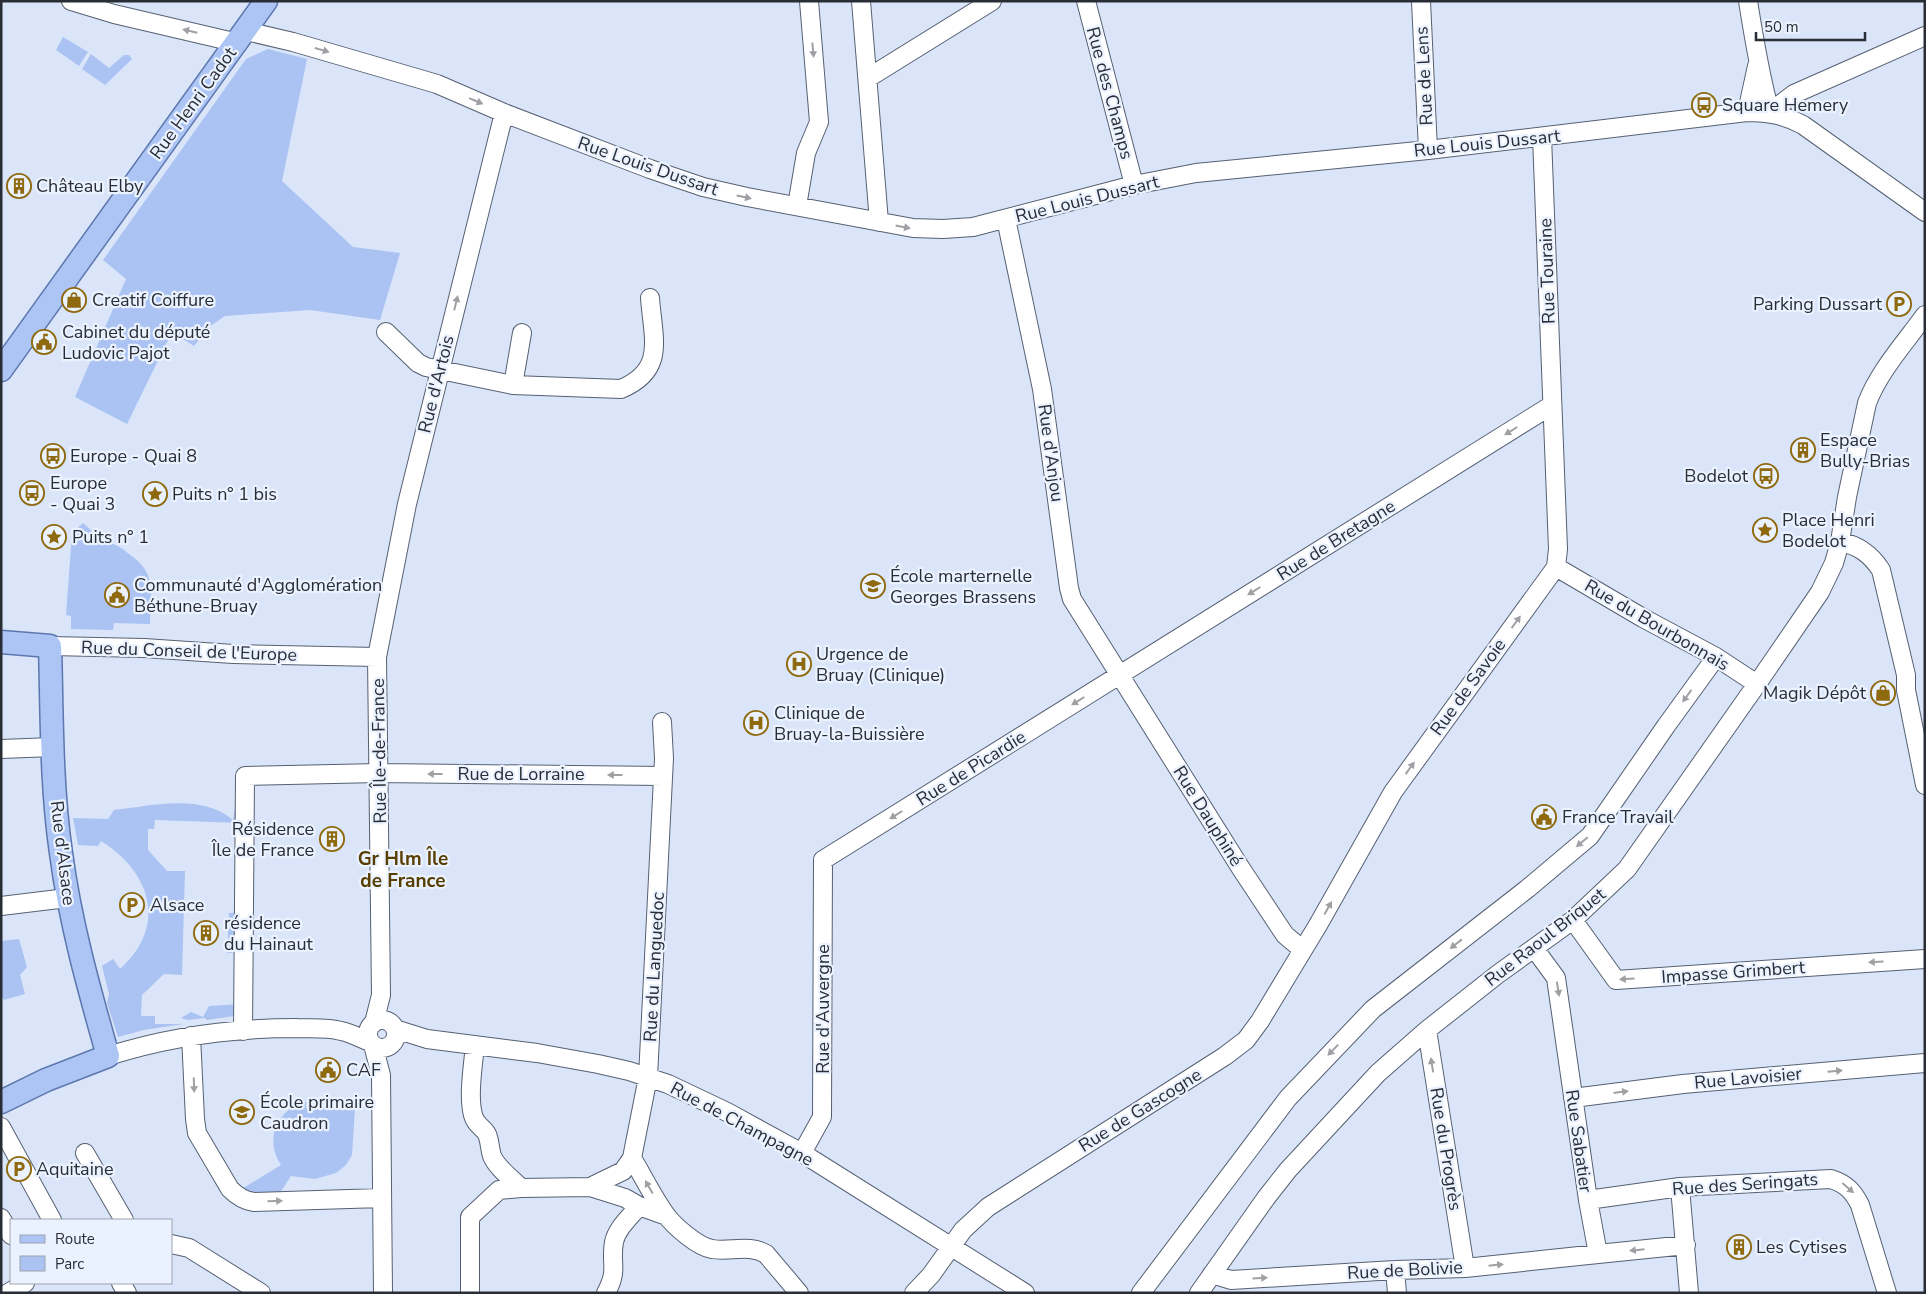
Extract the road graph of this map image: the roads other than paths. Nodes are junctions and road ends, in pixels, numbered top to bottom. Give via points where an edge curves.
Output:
1 (70, 1) edge
2 (266, 1) edge
3 (809, 1) edge
4 (861, 1) edge
5 (992, 1) edge
6 (1086, 1) edge
7 (1421, 1) edge
8 (1748, 1) edge
9 (116, 7) edge
10 (1925, 36) edge
11 (242, 37) junction
12 (1758, 64) junction
13 (868, 78) junction
14 (1747, 112) junction
15 (1770, 112) junction
16 (504, 113) junction
17 (1542, 137) junction
18 (1428, 150) junction
19 (1134, 185) junction
20 (797, 206) junction
21 (1925, 212) edge
22 (1006, 220) junction
23 (879, 222) junction
24 (650, 298) dead end
25 (1925, 316) edge
26 (386, 332) dead end
27 (522, 333) dead end
28 (1, 370) edge
29 (440, 370) junction
30 (513, 385) junction
31 (1552, 406) junction
32 (1840, 542) junction
33 (1556, 567) junction
34 (1, 642) edge
35 (50, 646) junction
36 (377, 657) junction
37 (1716, 657) junction
38 (1119, 675) junction
39 (1758, 684) junction
40 (662, 722) dead end
41 (53, 748) junction
42 (1, 749) edge
43 (379, 773) junction
44 (664, 776) junction
45 (1925, 785) edge
46 (823, 860) joint
47 (1, 899) edge
48 (59, 899) junction
49 (1, 906) edge
50 (1573, 920) junction
51 (1534, 948) junction
52 (1303, 950) junction
53 (1925, 959) edge
54 (381, 996) junction
55 (394, 1026) junction
56 (1427, 1030) junction
57 (243, 1031) junction
58 (191, 1036) junction
59 (378, 1038) junction
60 (427, 1039) junction
61 (475, 1045) junction
62 (108, 1056) junction
63 (1925, 1063) edge
64 (648, 1077) junction
65 (1573, 1098) junction
66 (1, 1102) edge
67 (1, 1127) edge
68 (85, 1153) dead end
69 (802, 1153) junction
70 (632, 1158) junction
71 (590, 1187) junction
72 (1680, 1187) junction
73 (521, 1188) junction
74 (381, 1198) junction
75 (1588, 1200) junction
76 (639, 1206) junction
77 (667, 1216) junction
78 (1, 1218) edge
79 (51, 1219) edge
80 (123, 1219) edge
81 (10, 1233) edge
82 (172, 1244) edge
83 (1686, 1245) junction
84 (952, 1246) junction
85 (1598, 1254) junction
86 (1465, 1268) junction
87 (1395, 1270) junction
88 (1212, 1274) junction
89 (23, 1284) edge
90 (799, 1292) edge
91 (8, 1293) edge
92 (262, 1293) edge
93 (383, 1293) edge
94 (470, 1293) edge
95 (606, 1293) edge
96 (914, 1293) edge
97 (1026, 1293) edge
98 (1141, 1293) edge
99 (1199, 1293) edge
100 (1397, 1293) edge
101 (1689, 1293) edge
102 (1887, 1293) edge

1 - 9 street, Rue Louis Dussart
2 - 11 main road, Rue Henri Cadot
3 -> 20 street via 818,122 806,153
4 - 13 street
5 - 13 street
6 - 19 street, Rue des Champs
7 - 18 street, Rue de Lens
8 - 12 street
11 -> 9 street, Rue Louis Dussart
10 - 15 street via 1794,94
11 -> 16 street, Rue Louis Dussart via 300,44 437,84
11 - 28 main road, Rue Henri Cadot
12 - 14 street
12 - 15 street
13 - 23 street
14 - 15 street, Rue Louis Dussart
14 - 17 street, Rue Louis Dussart
15 - 21 street, Rue Louis Dussart via 1802,126
16 -> 20 street, Rue Louis Dussart via 671,178 747,198
29 -> 16 street, Rue d'Artois
17 - 18 street, Rue Louis Dussart
17 - 31 street, Rue Touraine
18 - 19 street, Rue Louis Dussart via 1196,173
19 - 22 street, Rue Louis Dussart
20 - 23 street, Rue Louis Dussart
23 -> 22 street, Rue Louis Dussart via 943,230
22 - 38 street, Rue d'Anjou via 1042,389 1068,588
24 - 30 street via 654,352 644,376 633,384 621,389
25 - 32 street via 1883,373 1867,403
26 - 29 street via 418,363
27 - 30 street
29 - 30 street
29 - 36 street, Rue d'Artois via 407,504
31 - 33 street
31 -> 38 street, Rue de Bretagne
32 - 39 street, Rue Raoul Briquet via 1820,592
32 - 45 street via 1862,549 1881,570 1906,675 1906,690
33 - 37 street, Rue du Bourbonnais
52 -> 33 street, Rue de Savoie via 1393,792
34 - 35 main road, Rue du Conseil de l'Europe
35 - 36 street, Rue du Conseil de l'Europe
35 - 41 main road, Rue d'Alsace
36 - 43 street, Rue Île-de-France
37 - 39 street, Rue du Bourbonnais
37 -> 98 street via 1590,836 1373,1009 1288,1098
38 -> 46 street, Rue de Picardie
38 - 52 street, Rue Dauphiné via 1245,875 1285,934
39 - 50 street, Rue Raoul Briquet via 1627,869
40 - 44 street, Rue du Languedoc
41 - 42 street
41 - 48 main road, Rue d'Alsace via 60,852
44 -> 43 street, Rue de Lorraine
43 - 54 street, Rue Île-de-France
43 - 57 street, Rue de Lorraine via 245,776
44 - 64 street, Rue du Languedoc
46 - 69 street, Rue d'Auvergne via 822,1117
47 - 48 street via 46,894
48 - 49 street
48 - 62 main road, Rue d'Alsace via 75,934
50 - 51 street, Rue Raoul Briquet
53 -> 50 street, Impasse Grimbert via 1616,980
51 - 56 street, Rue Raoul Briquet
51 -> 65 street, Rue Sabatier via 1556,978
52 - 84 street, Rue de Gascogne via 1246,1040 988,1207 971,1221
54 - 55 street, Rue Île-de-France
54 - 59 street, Rue Île-de-France
55 - 59 street via 396,1038
55 - 60 street, Rue de Champagne
86 -> 56 street, Rue du Progrès
56 - 88 street, Rue Raoul Briquet via 1378,1073 1305,1151 1266,1198
57 - 58 street
57 - 59 street via 282,1028 341,1030
58 - 62 street
58 -> 74 street via 197,1133 230,1189 254,1202
59 - 60 street, Rue de Champagne
59 - 74 street
60 - 61 street, Rue de Champagne
61 - 64 street, Rue de Champagne via 598,1064
61 - 73 street via 471,1107 474,1118 488,1137 496,1162
62 - 66 main road
65 -> 63 street, Rue Lavoisier via 1683,1084
64 - 69 street, Rue de Champagne via 719,1108
64 - 70 street, Rue du Languedoc
65 - 75 street, Rue Sabatier
67 - 79 street
68 - 80 street
69 - 84 street, Rue de Champagne
70 - 71 street via 623,1171
77 -> 70 street
71 - 73 street
71 - 76 street
72 - 75 street, Rue des Seringats
72 - 83 street
72 -> 102 street, Rue des Seringats via 1831,1179 1844,1184 1854,1193 1860,1206
73 - 94 street via 499,1190 470,1217
74 - 93 street
75 - 85 street, Rue Sabatier
76 - 77 street
76 - 95 street via 616,1236 614,1277
77 - 90 street via 693,1240 706,1247 761,1251
78 - 81 street
82 - 92 street via 190,1248
83 -> 85 street
83 - 101 street
84 - 96 street, Rue de Gascogne
84 - 97 street, Rue de Champagne
86 -> 85 street, Rue de Bolivie
86 - 87 street, Rue de Bolivie
88 -> 87 street, Rue de Bolivie via 1230,1280
87 - 100 street
88 - 99 street, Rue Raoul Briquet
89 - 91 street

